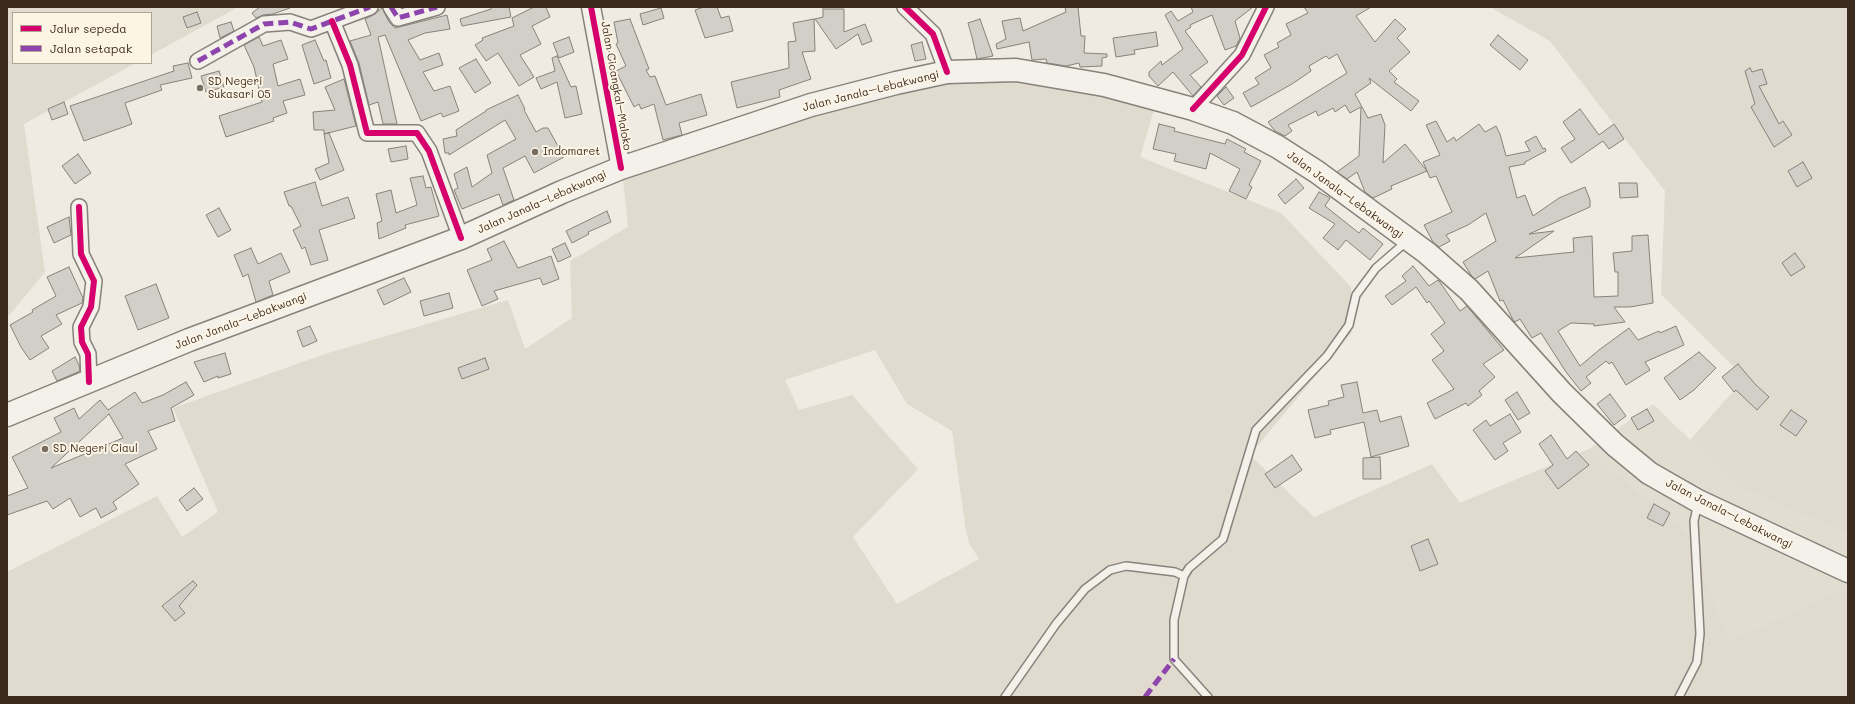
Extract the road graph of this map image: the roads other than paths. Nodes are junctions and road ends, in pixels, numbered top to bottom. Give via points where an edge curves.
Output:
1 (370, 7) edge
2 (391, 7) edge
3 (437, 7) edge
4 (591, 7) edge
5 (905, 7) edge
6 (1266, 7) edge
7 (332, 21) junction
8 (198, 61) dead end
9 (947, 72) junction
10 (1193, 108) junction
11 (621, 168) junction
12 (79, 207) dead end
13 (461, 238) junction
14 (1408, 240) junction
15 (89, 382) junction
16 (7, 415) edge
17 (1698, 501) junction
18 (1848, 571) edge
19 (1184, 576) junction
20 (1006, 697) edge
21 (1208, 697) edge
22 (1679, 697) edge

1 - 7 street
2 - 3 street via 398,18
4 - 11 street, Jalan Cicangkal–Maloko
5 - 9 street via 933,34
6 - 10 street via 1242,55
7 - 8 street via 311,29 290,22 264,24
7 - 13 street via 350,65 367,133 417,133 429,151
9 - 10 main road, Jalan Janala–Lebakwangi via 1016,70 1104,85
9 - 11 main road, Jalan Janala–Lebakwangi via 811,105
10 - 14 main road, Jalan Janala–Lebakwangi via 1233,123 1278,147 1317,172
11 - 13 main road, Jalan Janala–Lebakwangi
12 - 15 street via 81,254 94,281 91,307 81,327 82,342 88,354
13 - 15 main road, Jalan Janala–Lebakwangi via 189,340
14 - 17 main road, Jalan Janala–Lebakwangi via 1469,290 1562,393 1615,445 1649,473
14 - 19 lane via 1376,268 1356,295 1349,325 1327,356 1256,430 1223,539 1189,568
15 - 16 main road, Jalan Janala–Lebakwangi
17 - 18 main road, Jalan Janala–Lebakwangi
17 - 22 lane via 1694,521 1700,634 1697,662
19 - 20 lane via 1175,572 1126,566 1110,570 1085,589 1056,624
19 - 21 lane via 1174,620 1174,659

